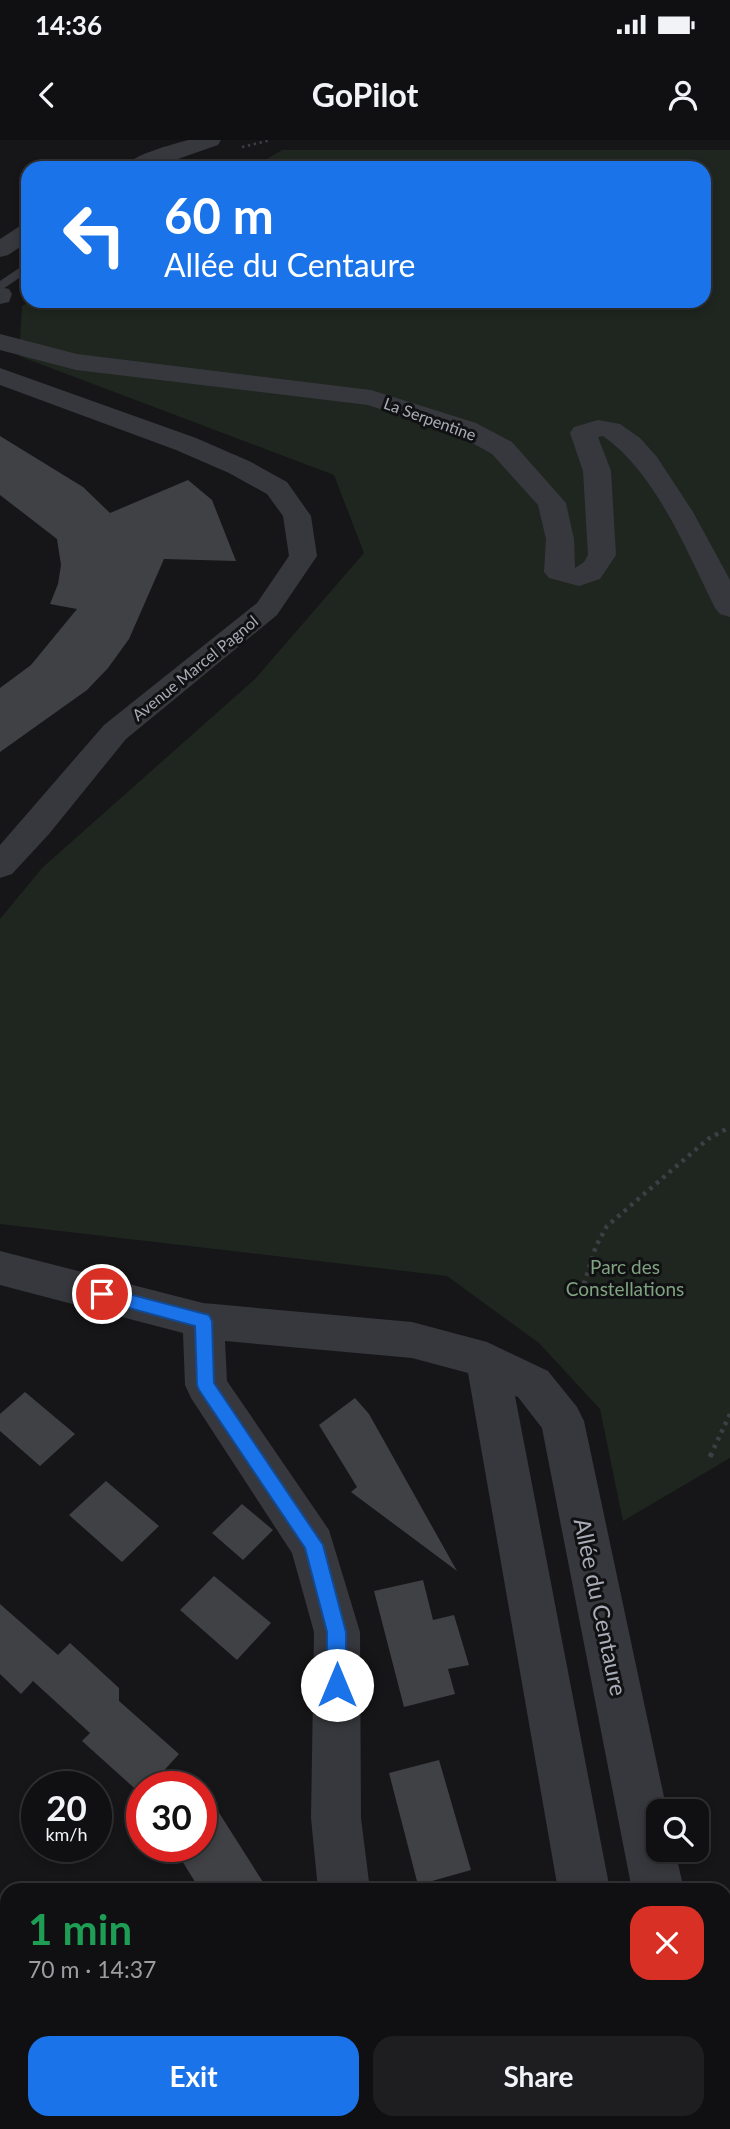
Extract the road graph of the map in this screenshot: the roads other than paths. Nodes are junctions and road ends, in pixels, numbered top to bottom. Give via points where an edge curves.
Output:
1 (210, 140) edge
2 (174, 161) edge
3 (21, 236) edge
4 (0, 250) edge
5 (21, 271) edge
6 (0, 286) edge
7 (0, 342) edge
8 (0, 376) edge
9 (730, 608) edge
10 (0, 866) edge
11 (0, 1268) edge
12 (203, 1321) junction
13 (487, 1360) junction
14 (343, 1883) edge
15 (583, 1883) edge
16 (657, 1883) edge

1 - 2 street
3 - 4 street
5 - 6 lane
7 - 9 street, La Serpentine via 76,362 371,398 467,429 502,448 552,503 560,539 559,572 573,579 596,568 602,555 597,471 583,433 612,429 644,460 673,501
8 - 10 street, Avenue Marcel Pagnol via 186,444 277,488 297,516 303,556 267,609 115,732
11 - 12 street, Allée du Centaure
12 - 13 street, Allée du Centaure via 412,1340
12 - 14 street via 205,1385 313,1545 337,1632 336,1818
13 - 15 street
13 - 16 street, Allée du Centaure via 533,1384 562,1421

